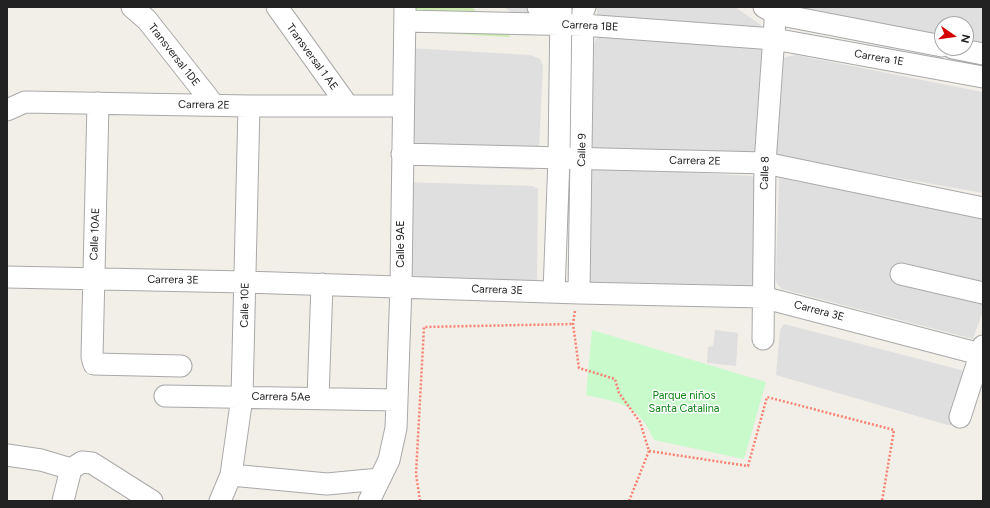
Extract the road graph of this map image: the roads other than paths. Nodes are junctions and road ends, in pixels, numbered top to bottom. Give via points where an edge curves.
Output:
1 (132, 7) edge
2 (277, 7) edge
3 (538, 7) edge
4 (772, 9) edge
5 (405, 14) edge
6 (561, 14) edge
7 (584, 16) edge
8 (774, 39) junction
9 (934, 44) edge
10 (983, 77) edge
11 (98, 103) junction
12 (214, 105) junction
13 (249, 106) junction
14 (348, 106) junction
15 (402, 106) junction
16 (7, 110) edge
17 (402, 154) junction
18 (559, 158) junction
19 (582, 158) junction
20 (765, 163) junction
21 (983, 208) edge
22 (901, 274) dead end
23 (7, 277) edge
24 (94, 279) junction
25 (245, 282) junction
26 (322, 284) junction
27 (401, 286) junction
28 (554, 292) junction
29 (579, 293) junction
30 (983, 293) edge
31 (762, 296) junction
32 (763, 339) dead end
33 (982, 350) edge
34 (181, 366) dead end
35 (165, 396) dead end
36 (242, 396) junction
37 (318, 398) junction
38 (397, 400) junction
39 (960, 417) dead end
40 (7, 455) edge
41 (71, 469) junction
42 (231, 475) junction
43 (380, 479) junction
44 (64, 501) edge
45 (152, 501) edge
46 (220, 501) edge
47 (369, 501) edge

1 - 12 street, Transversal 1DE via 147,20
2 - 14 street, Transversal 1 AE
3 - 6 street
4 - 8 street, Calle 8
4 - 9 street
5 - 6 street, Carrera 1BE
5 - 15 street, Calle 9AE
6 - 7 street, Carrera 1BE
6 - 18 street, Calle 9
7 - 8 street, Carrera 1BE
7 - 19 street, Calle 9
8 - 10 street, Carrera 1E
8 - 20 street, Calle 8
11 - 12 street, Carrera 2E
11 - 16 street, Carrera 2E via 25,102
11 - 24 street, Calle 10AE
12 - 13 street, Carrera 2E
13 - 14 street, Carrera 2E
13 - 25 street, Calle 10E
14 - 15 street, Carrera 2E
15 - 17 street, Calle 9AE
17 - 18 street, Carrera 2E
17 - 27 street, Calle 9AE
18 - 19 street, Carrera 2E
18 - 28 street, Calle 9
19 - 20 street, Carrera 2E
19 - 29 street, Calle 9
20 - 21 street, Carrera 2E
20 - 31 street, Calle 8
22 - 30 street
23 - 24 street, Carrera 3E
24 - 25 street, Carrera 3E
24 - 34 street, Calle 10AE via 94,364
25 - 26 street, Carrera 3E
25 - 36 street, Calle 10E
26 - 27 street, Carrera 3E
26 - 37 street
27 - 28 street, Carrera 3E
27 - 38 street, Calle 9AE
28 - 29 street, Carrera 3E
29 - 31 street, Carrera 3E
31 - 32 street, Calle 8
31 - 33 street, Carrera 3E
33 - 39 street
35 - 36 street, Carrera 5Ae
36 - 37 street, Carrera 5Ae
36 - 42 street, Calle 10E
37 - 38 street, Carrera 5Ae
38 - 43 street, Calle 9AE via 396,428 389,460
40 - 41 street via 41,460
41 - 44 street
41 - 45 street via 82,462 92,463
42 - 43 street via 327,484
42 - 46 street, Calle 10E
43 - 47 street, Calle 9AE

